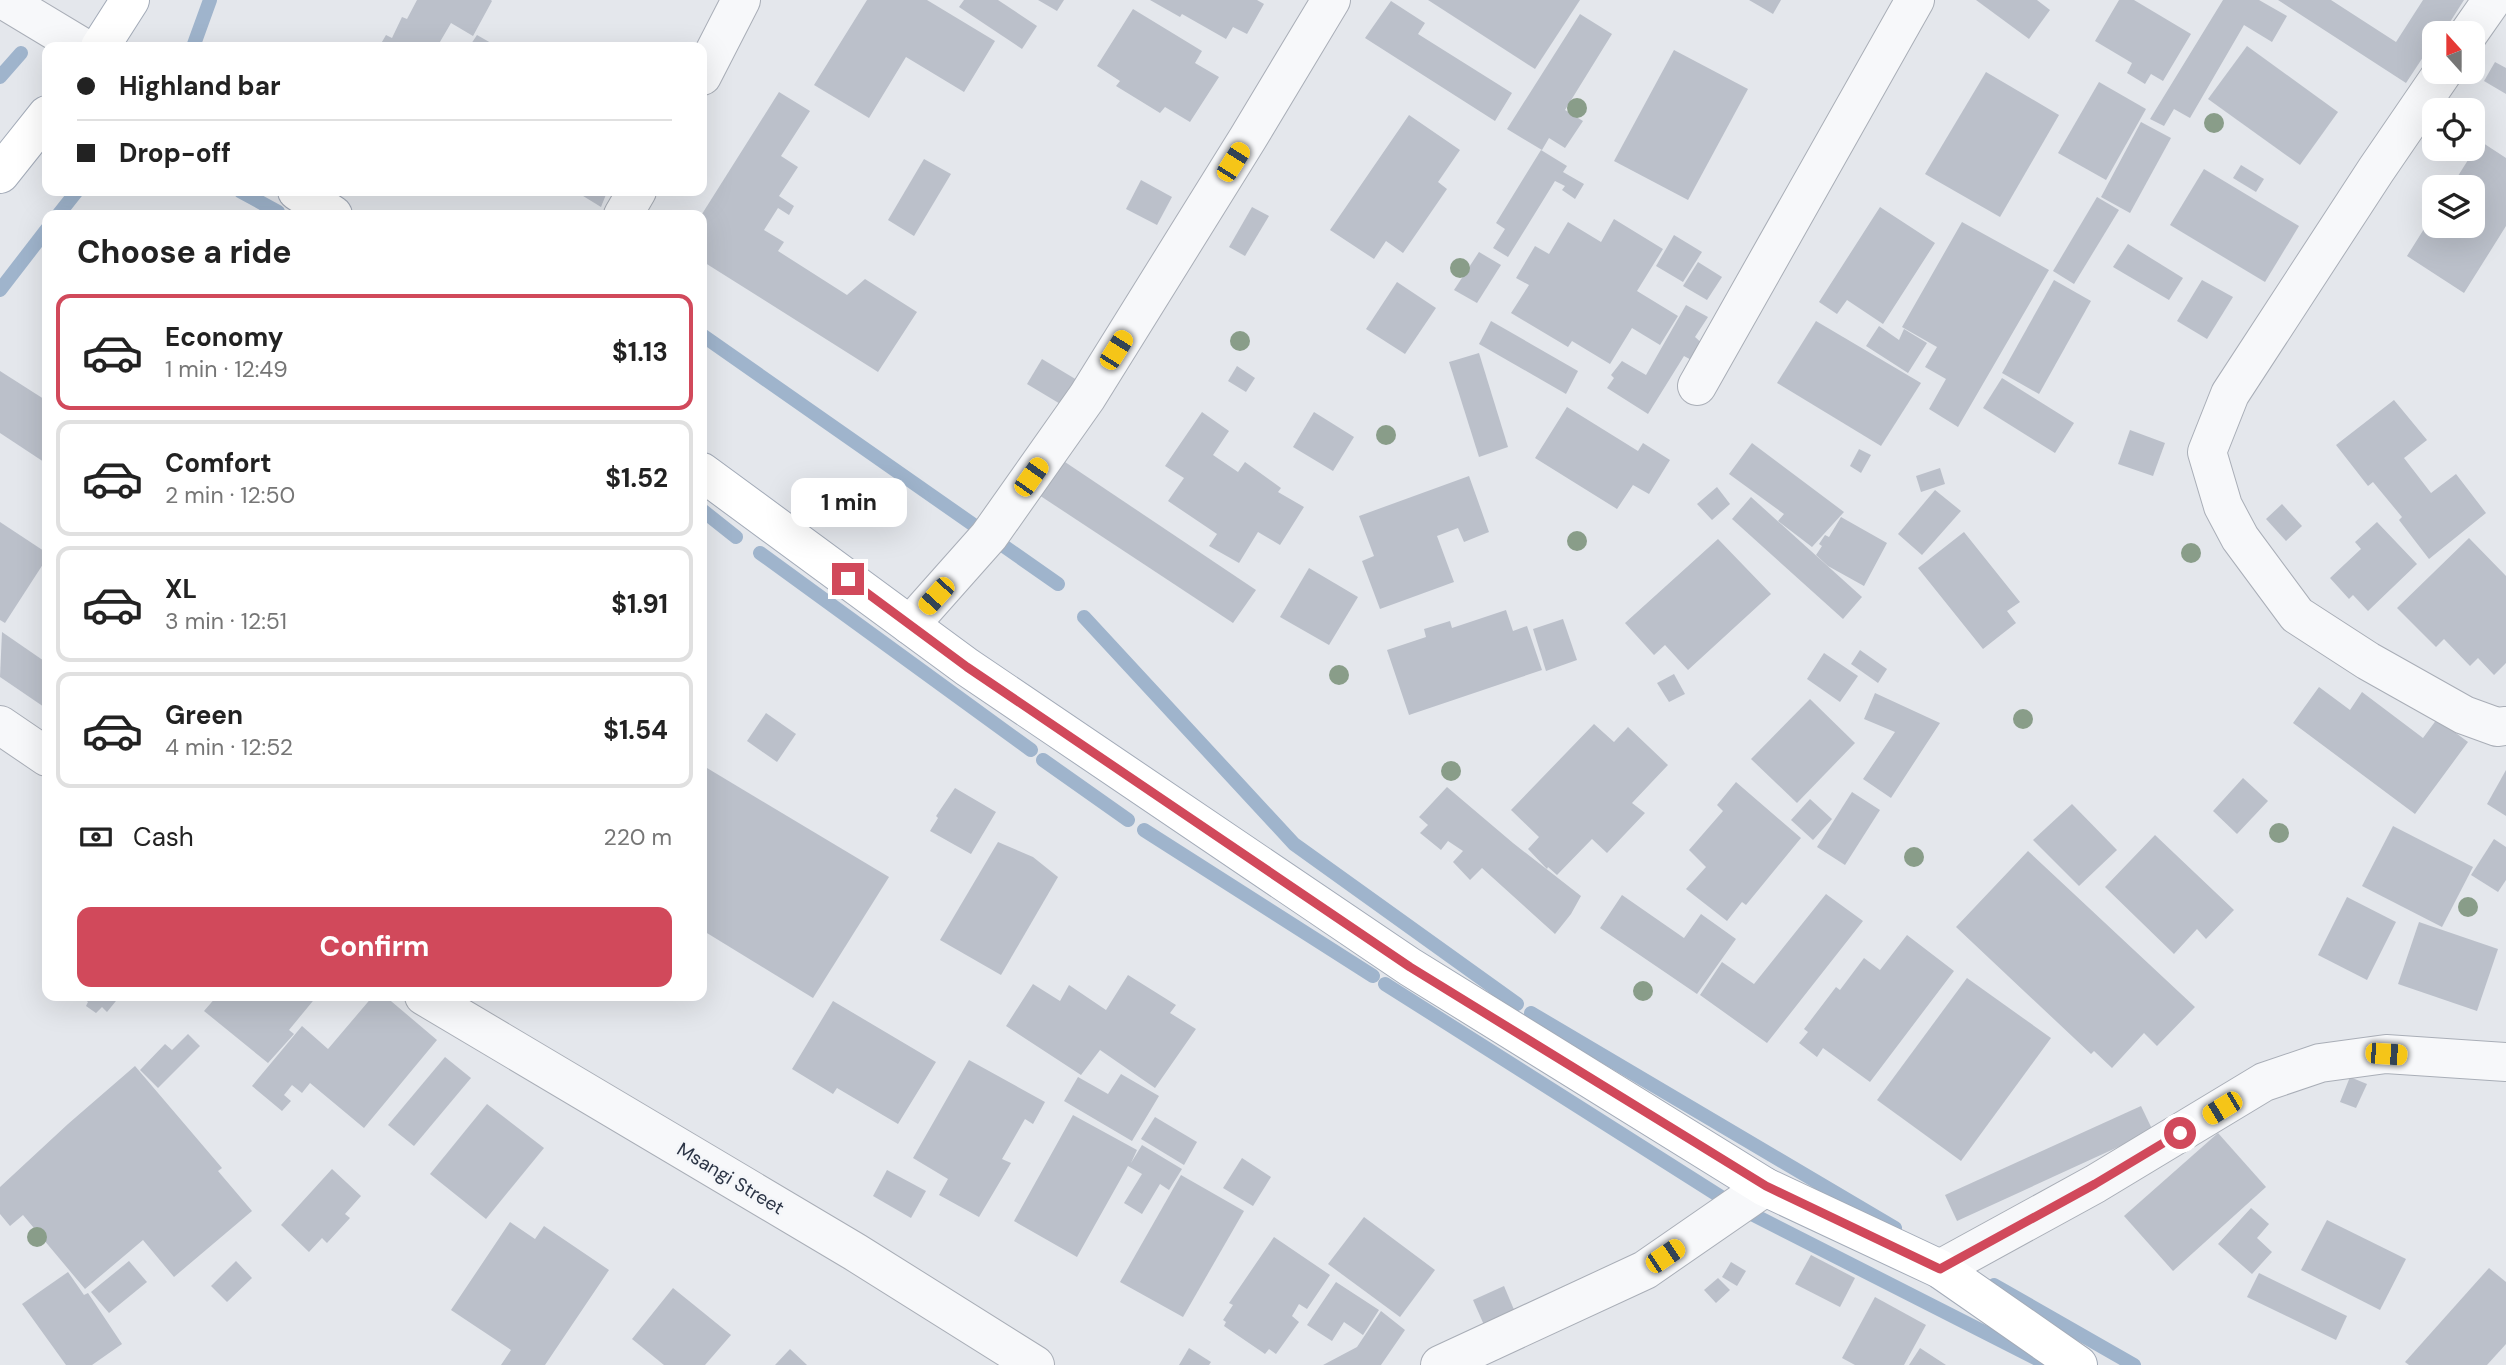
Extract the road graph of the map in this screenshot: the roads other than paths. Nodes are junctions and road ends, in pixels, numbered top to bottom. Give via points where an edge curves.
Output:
1 (4, 0) edge
2 (130, 0) edge
3 (741, 0) edge
4 (1331, 0) edge
5 (1915, 0) edge
6 (2492, 0) edge
7 (2477, 21) edge
8 (74, 42) edge
9 (103, 42) edge
10 (707, 66) edge
11 (2435, 84) edge
12 (42, 121) edge
13 (0, 174) edge
14 (304, 196) edge
15 (326, 210) edge
16 (1697, 386) dead end
17 (707, 476) edge
18 (910, 625) junction
19 (0, 725) edge
20 (2506, 726) edge
21 (42, 754) edge
22 (432, 1001) edge
23 (2506, 1062) edge
24 (1766, 1186) junction
25 (1940, 1269) junction
26 (1035, 1365) edge
27 (1440, 1365) edge
28 (2078, 1365) edge

1 - 8 street
2 - 9 main road
3 - 10 street
4 - 18 street via 1087,397 989,536
5 - 16 street
6 - 7 street
11 - 20 street via 2230,394 2207,452 2223,506 2297,615 2465,715
12 - 13 main road
14 - 15 main road
17 - 18 main road
18 - 24 main road via 1410,967
19 - 21 street
22 - 26 street, Msangi Street via 855,1252
23 - 25 street via 2386,1054 2320,1063 2264,1082 2095,1184
24 - 25 main road
24 - 27 street via 1645,1270
25 - 28 main road

